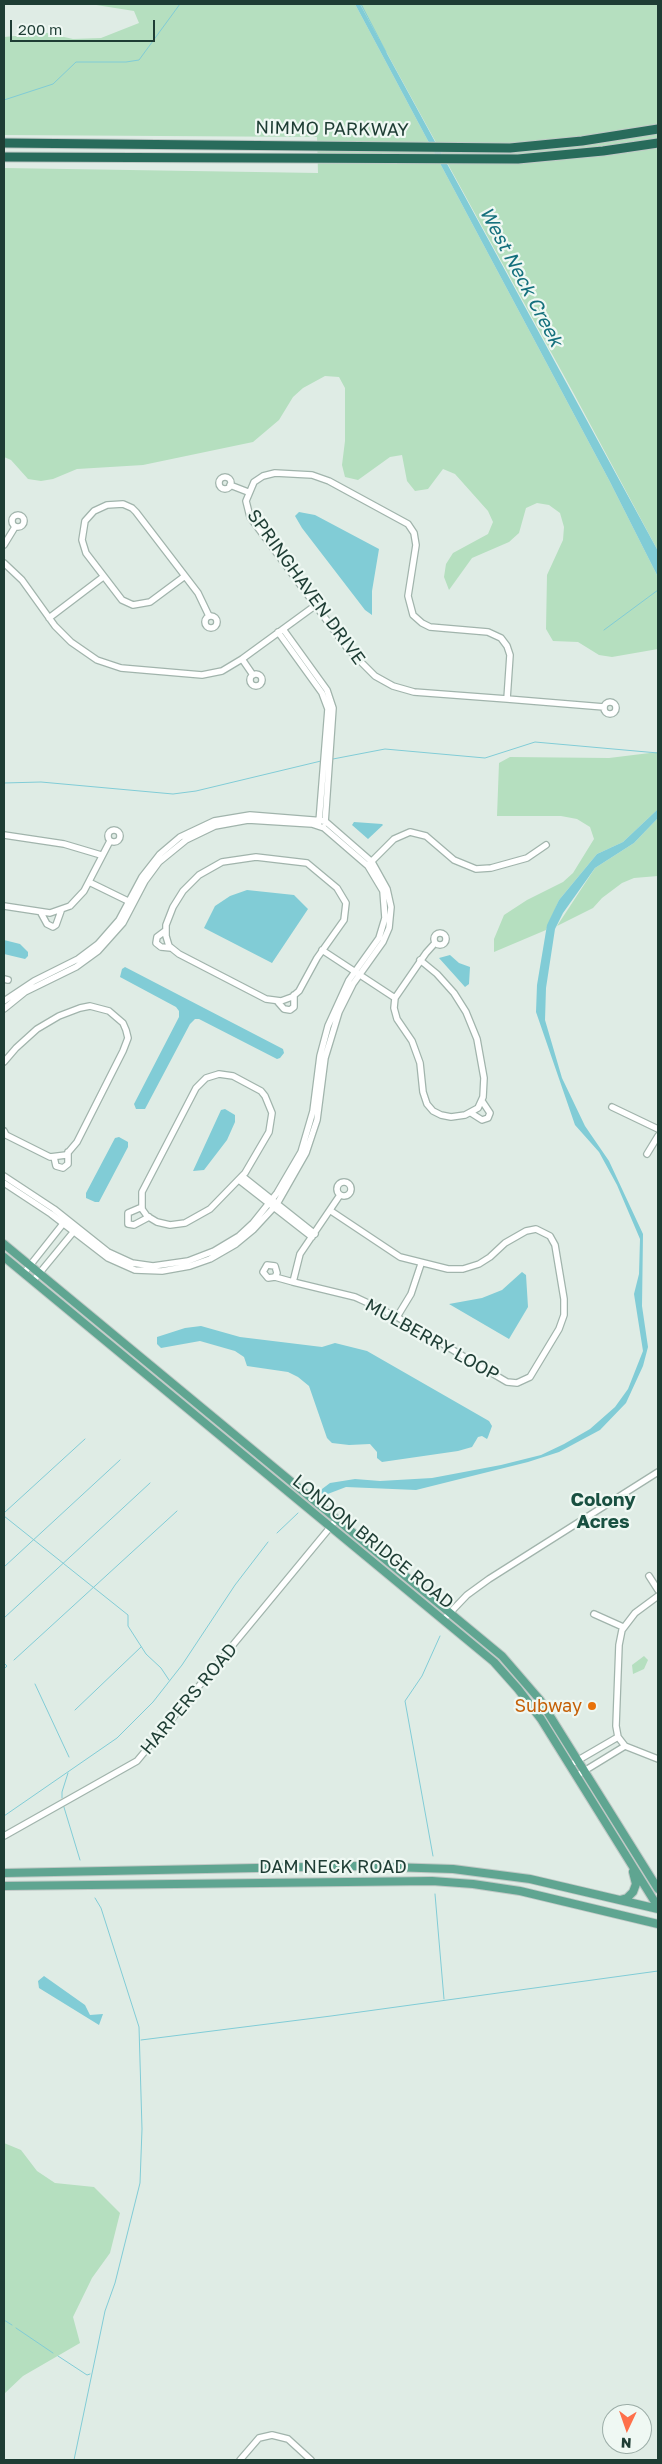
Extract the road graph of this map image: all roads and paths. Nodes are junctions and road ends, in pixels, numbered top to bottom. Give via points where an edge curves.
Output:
1 (658, 129) edge
2 (4, 143) edge
3 (658, 143) edge
4 (4, 157) edge
5 (230, 485) dead end
6 (248, 492) junction
7 (15, 527) dead end
8 (4, 545) edge
9 (4, 564) edge
10 (185, 576) junction
11 (103, 577) junction
12 (316, 605) junction
13 (209, 616) dead end
14 (49, 618) junction
15 (281, 631) junction
16 (242, 659) junction
17 (253, 675) dead end
18 (507, 700) junction
19 (604, 707) dead end
20 (322, 824) junction
21 (4, 835) edge
22 (110, 841) dead end
23 (546, 845) dead end
24 (102, 855) junction
25 (370, 864) junction
26 (89, 882) junction
27 (131, 902) junction
28 (4, 906) edge
29 (61, 911) junction
30 (41, 913) junction
31 (165, 931) junction
32 (436, 943) dead end
33 (171, 948) junction
34 (322, 950) junction
35 (420, 960) junction
36 (357, 973) junction
37 (294, 995) junction
38 (395, 998) junction
39 (4, 1001) edge
40 (277, 1001) junction
41 (4, 1008) edge
42 (4, 1062) edge
43 (482, 1101) junction
44 (612, 1107) dead end
45 (470, 1113) junction
46 (658, 1129) edge
47 (4, 1131) edge
48 (658, 1136) edge
49 (68, 1152) junction
50 (648, 1154) dead end
51 (54, 1157) junction
52 (4, 1176) edge
53 (240, 1178) junction
54 (4, 1183) edge
55 (340, 1195) dead end
56 (273, 1204) junction
57 (142, 1206) junction
58 (331, 1211) junction
59 (149, 1217) junction
60 (65, 1221) junction
61 (75, 1229) junction
62 (314, 1235) junction
63 (4, 1244) edge
64 (4, 1257) edge
65 (421, 1264) junction
66 (30, 1265) junction
67 (24, 1273) junction
68 (40, 1273) junction
69 (275, 1277) dead end
70 (33, 1281) junction
71 (293, 1282) junction
72 (397, 1317) junction
73 (658, 1472) edge
74 (337, 1519) junction
75 (331, 1526) junction
76 (649, 1576) dead end
77 (658, 1590) edge
78 (658, 1596) edge
79 (451, 1612) junction
80 (594, 1614) dead end
81 (444, 1620) junction
82 (623, 1627) junction
83 (618, 1737) junction
84 (625, 1746) junction
85 (658, 1759) edge
86 (578, 1761) junction
87 (569, 1766) junction
88 (584, 1771) junction
89 (576, 1776) junction
90 (4, 1836) edge
91 (632, 1867) junction
92 (4, 1868) edge
93 (70, 1871) junction
94 (4, 1873) edge
95 (4, 1886) edge
96 (658, 1889) edge
97 (620, 1900) junction
98 (658, 1908) edge
99 (658, 1924) edge
100 (240, 2460) edge
101 (311, 2460) edge

1 - 2 highway, NIMMO PARKWAY via 510,148
3 - 4 highway, NIMMO PARKWAY via 518,159
5 - 6 street
6 - 12 street, SPRINGHAVEN DRIVE via 246,506 250,517
6 - 18 street, SPRINGHAVEN DRIVE via 254,482 265,475 306,474 329,481 408,524 414,533 416,546 408,596 413,615 430,627 488,632 501,638 510,655
7 - 8 street
9 - 14 street via 28,587
10 - 11 street via 156,599 139,605 122,600
10 - 11 street via 132,508 112,504 90,510 82,540 88,556
10 - 13 street via 200,596
11 - 14 street
12 - 15 street
12 - 18 street, SPRINGHAVEN DRIVE via 358,661 384,682 414,692
14 - 16 street via 71,642 113,667 202,675 227,669
15 - 16 street
15 - 20 street via 328,690 334,708
16 - 17 street
18 - 19 street, SPRINGHAVEN DRIVE
20 - 25 street
20 - 27 street via 250,815 223,818 202,825 180,837 160,854 142,877
21 - 24 street via 64,844
22 - 24 street
23 - 25 street via 527,858 476,869 454,860 426,836 410,832 394,839
24 - 26 street
25 - 36 street via 387,889 391,915 383,942
26 - 27 street
26 - 29 street via 75,902
27 - 39 street via 114,927 89,952 30,983
27 - 41 street via 118,930 98,952 31,989
28 - 30 street
29 - 30 street
29 - 30 street via 56,925 52,927 46,924
31 - 33 street
31 - 33 street via 156,937 156,943 160,947
31 - 34 street via 183,891 216,865 248,857 301,861 311,865 337,888 346,903 344,920
32 - 35 street
33 - 40 street via 266,999
34 - 36 street
34 - 37 street
35 - 38 street
35 - 43 street via 446,983 472,1024 483,1065
36 - 38 street
36 - 56 street via 331,1035 318,1114 309,1146 295,1176
37 - 40 street
37 - 40 street via 294,1007 290,1010 284,1010
38 - 45 street via 397,1019 412,1041 420,1063 427,1104 446,1117
42 - 49 street via 37,1030 80,1008 100,1007 123,1023 128,1038 123,1052 77,1142
43 - 45 street
43 - 45 street via 490,1113 488,1118 482,1120
44 - 46 street
47 - 51 street
48 - 50 street
49 - 51 street
49 - 51 street via 68,1164 63,1168 56,1166
52 - 60 street
53 - 56 street
53 - 57 street via 269,1132 272,1120 270,1106 261,1091 232,1076 213,1075 196,1088 142,1192
53 - 59 street via 221,1200 193,1220 170,1224
54 - 60 street
55 - 58 street
56 - 61 street via 253,1230 227,1250 198,1264 162,1271 135,1270 116,1263
56 - 62 street
57 - 59 street
57 - 59 street via 128,1213 128,1224 134,1225
58 - 62 street
58 - 65 street, MULBERRY LOOP via 389,1251
60 - 61 street
60 - 66 street
61 - 68 street
62 - 71 street via 300,1254
63 - 66 main road, LONDON BRIDGE ROAD
64 - 67 main road, LONDON BRIDGE ROAD
65 - 72 street via 411,1294
65 - 72 street, MULBERRY LOOP via 448,1269 471,1267 526,1231 546,1233 555,1245 564,1299 564,1315 559,1329 530,1377 523,1382 512,1383 503,1381
66 - 67 street
66 - 68 main road, LONDON BRIDGE ROAD
67 - 70 main road, LONDON BRIDGE ROAD
68 - 70 street
68 - 74 main road, LONDON BRIDGE ROAD
69 - 71 street, MULBERRY LOOP
70 - 75 main road, LONDON BRIDGE ROAD
71 - 72 street, MULBERRY LOOP via 355,1297
73 - 79 street via 530,1552 467,1595
74 - 75 street, HARPERS ROAD
74 - 79 main road, LONDON BRIDGE ROAD
75 - 81 main road, LONDON BRIDGE ROAD
75 - 90 street, HARPERS ROAD via 137,1761
76 - 77 street
78 - 82 street via 635,1613
79 - 81 street
79 - 86 main road, LONDON BRIDGE ROAD via 493,1647 526,1682
80 - 82 street
81 - 87 main road, LONDON BRIDGE ROAD via 494,1662 518,1689 541,1719
82 - 83 street via 619,1645
83 - 84 street
83 - 86 street
84 - 85 street
84 - 88 street
86 - 87 street
86 - 88 main road, LONDON BRIDGE ROAD
87 - 89 main road, LONDON BRIDGE ROAD
88 - 89 street
88 - 96 main road, LONDON BRIDGE ROAD
89 - 91 main road, LONDON BRIDGE ROAD
91 - 97 main road via 635,1888 631,1895
91 - 98 main road, LONDON BRIDGE ROAD
92 - 93 main road
93 - 94 main road, DAM NECK ROAD
93 - 97 main road, DAM NECK ROAD via 357,1866 453,1869 530,1879
95 - 99 main road, DAM NECK ROAD via 440,1882 520,1891
97 - 98 main road, DAM NECK ROAD
100 - 101 street via 259,2438 272,2436 288,2439

